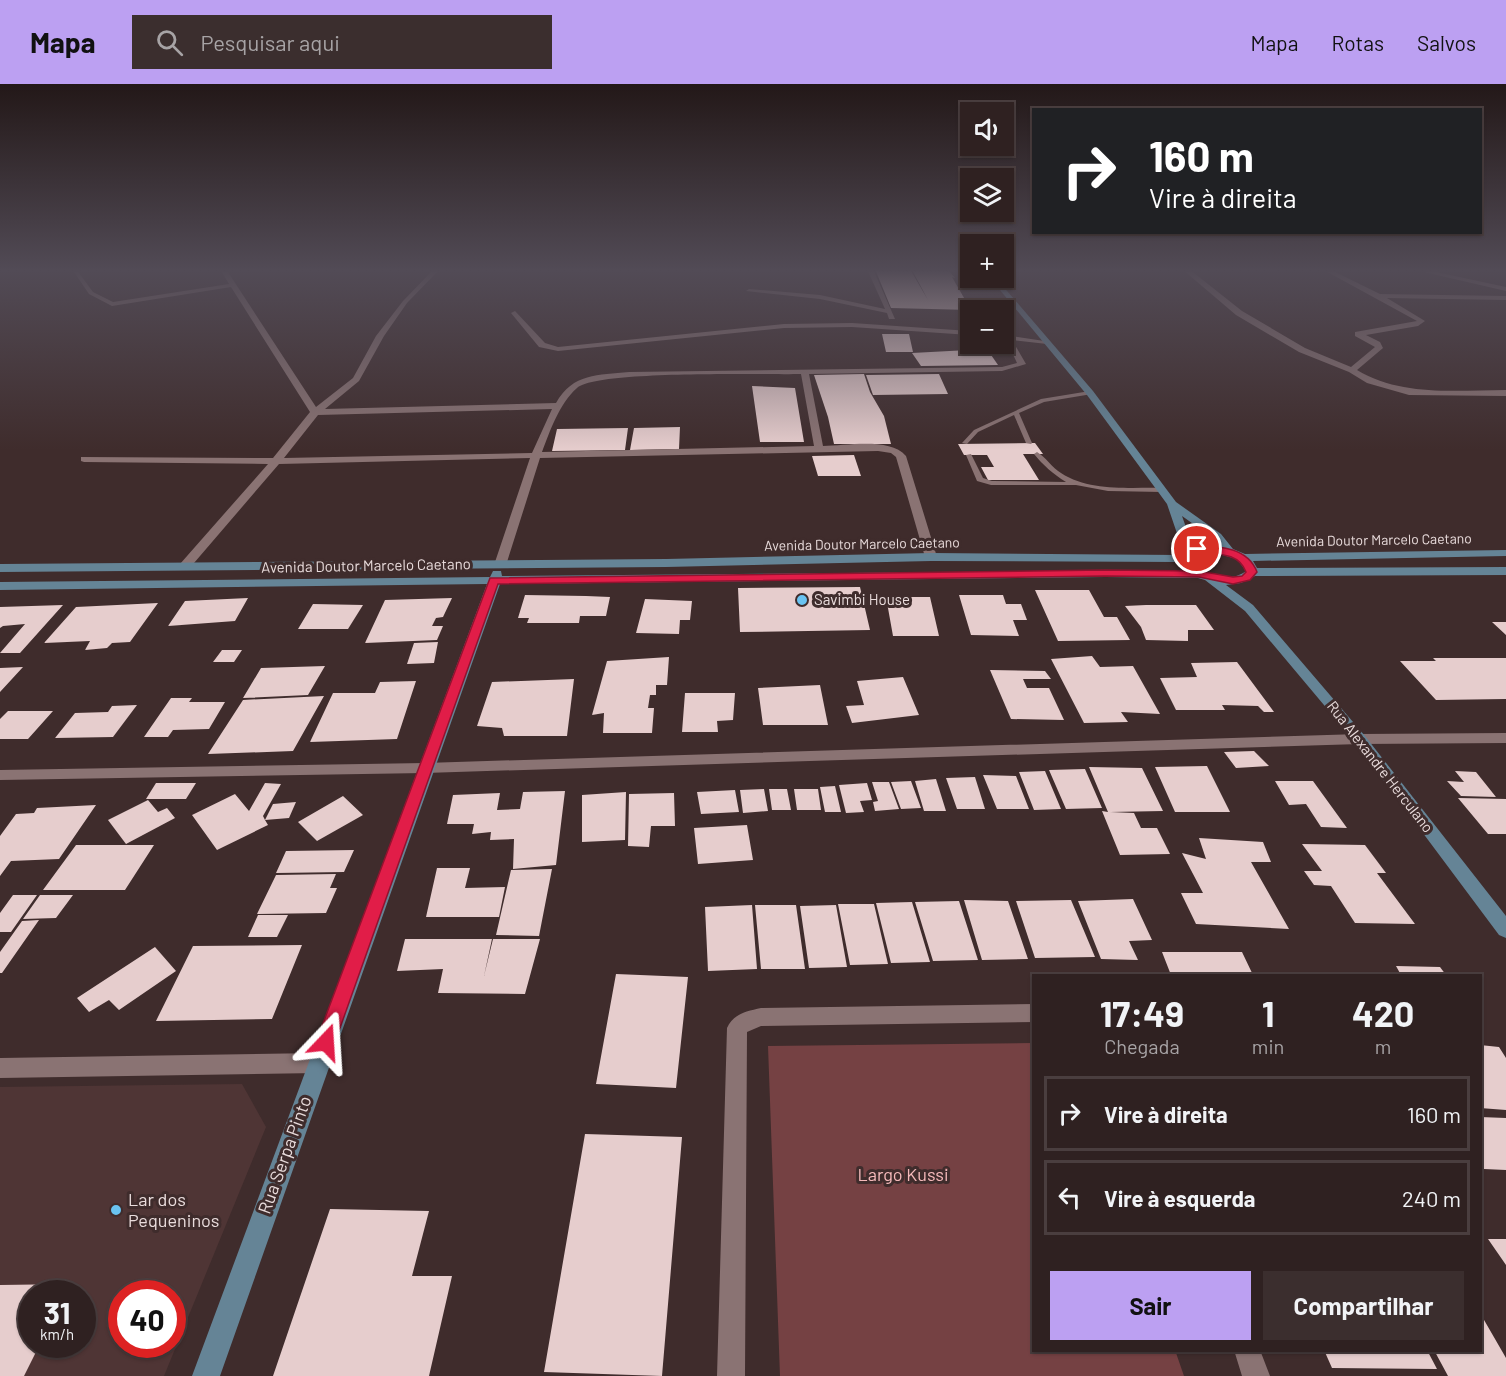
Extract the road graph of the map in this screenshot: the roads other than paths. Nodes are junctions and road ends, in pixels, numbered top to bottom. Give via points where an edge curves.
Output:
1 (262, 329) edge
2 (385, 329) edge
3 (529, 329) edge
4 (753, 329) edge
5 (915, 329) edge
6 (1036, 329) edge
7 (1267, 329) edge
8 (1386, 329) edge
9 (960, 332) edge
10 (1014, 338) edge
11 (1047, 342) junction
12 (1014, 351) edge
13 (1352, 370) junction
14 (805, 373) junction
15 (1090, 393) junction
16 (1506, 393) edge
17 (558, 406) junction
18 (315, 411) junction
19 (1016, 412) junction
20 (965, 443) dead end
21 (1029, 443) dead end
22 (819, 450) junction
23 (1037, 454) dead end
24 (536, 455) junction
25 (969, 455) dead end
26 (84, 459) dead end
27 (276, 460) junction
28 (1077, 484) junction
29 (1162, 490) junction
30 (1172, 504) junction
31 (1506, 553) edge
32 (1187, 555) junction
33 (1236, 555) junction
34 (931, 557) junction
35 (184, 567) junction
36 (0, 568) edge
37 (1506, 571) edge
38 (497, 572) junction
39 (1203, 576) junction
40 (0, 586) edge
41 (1250, 588) junction
42 (1506, 738) edge
43 (1360, 739) junction
44 (425, 768) junction
45 (0, 775) edge
46 (1506, 930) edge
47 (1032, 1012) edge
48 (318, 1063) junction
49 (0, 1068) edge
50 (1248, 1352) edge
51 (206, 1376) edge
52 (730, 1376) edge
53 (1256, 1376) edge

1 - 18 street
2 - 18 street via 356,379
3 - 4 street via 542,345 558,350
5 - 9 street
6 - 11 street
7 - 13 street via 1302,350
8 - 13 street via 1358,334 1379,348
10 - 11 street
11 - 15 street
12 - 14 street via 1022,364 1002,369
13 - 16 street via 1370,381 1409,392
14 - 17 street via 610,376 576,385
14 - 22 street
15 - 19 lane via 1043,400
15 - 29 street
17 - 18 street
17 - 24 street
18 - 27 street
19 - 20 lane via 976,431
19 - 21 lane
22 - 24 street
22 - 34 street via 878,448 894,450 901,456
23 - 28 lane via 1058,474
24 - 27 street
24 - 38 street
25 - 28 lane via 980,479 991,483
26 - 27 street
27 - 35 street
28 - 29 lane
29 - 30 street
30 - 32 street
30 - 33 street via 1217,536
31 - 33 street, Avenida Doutor Marcelo Caetano
32 - 33 street, Avenida Doutor Marcelo Caetano via 1208,548
32 - 34 street, Avenida Doutor Marcelo Caetano
32 - 39 street via 1190,568
33 - 41 street via 1248,562
34 - 38 street, Avenida Doutor Marcelo Caetano via 666,563
35 - 36 street, Avenida Doutor Marcelo Caetano
35 - 38 street, Avenida Doutor Marcelo Caetano
37 - 41 street, Avenida Doutor Marcelo Caetano
38 - 39 street, Avenida Doutor Marcelo Caetano
38 - 40 street, Avenida Doutor Marcelo Caetano
38 - 44 street, Rua Serpa Pinto
39 - 41 street, Rua Alexandre Herculano
39 - 41 street, Avenida Doutor Marcelo Caetano
41 - 43 street, Rua Alexandre Herculano
42 - 43 street
43 - 44 street
43 - 46 street, Rua Alexandre Herculano
44 - 45 street
44 - 48 street, Rua Serpa Pinto
47 - 52 street via 762,1017 747,1020 737,1028
48 - 49 street
48 - 51 street, Rua Serpa Pinto
50 - 53 street

